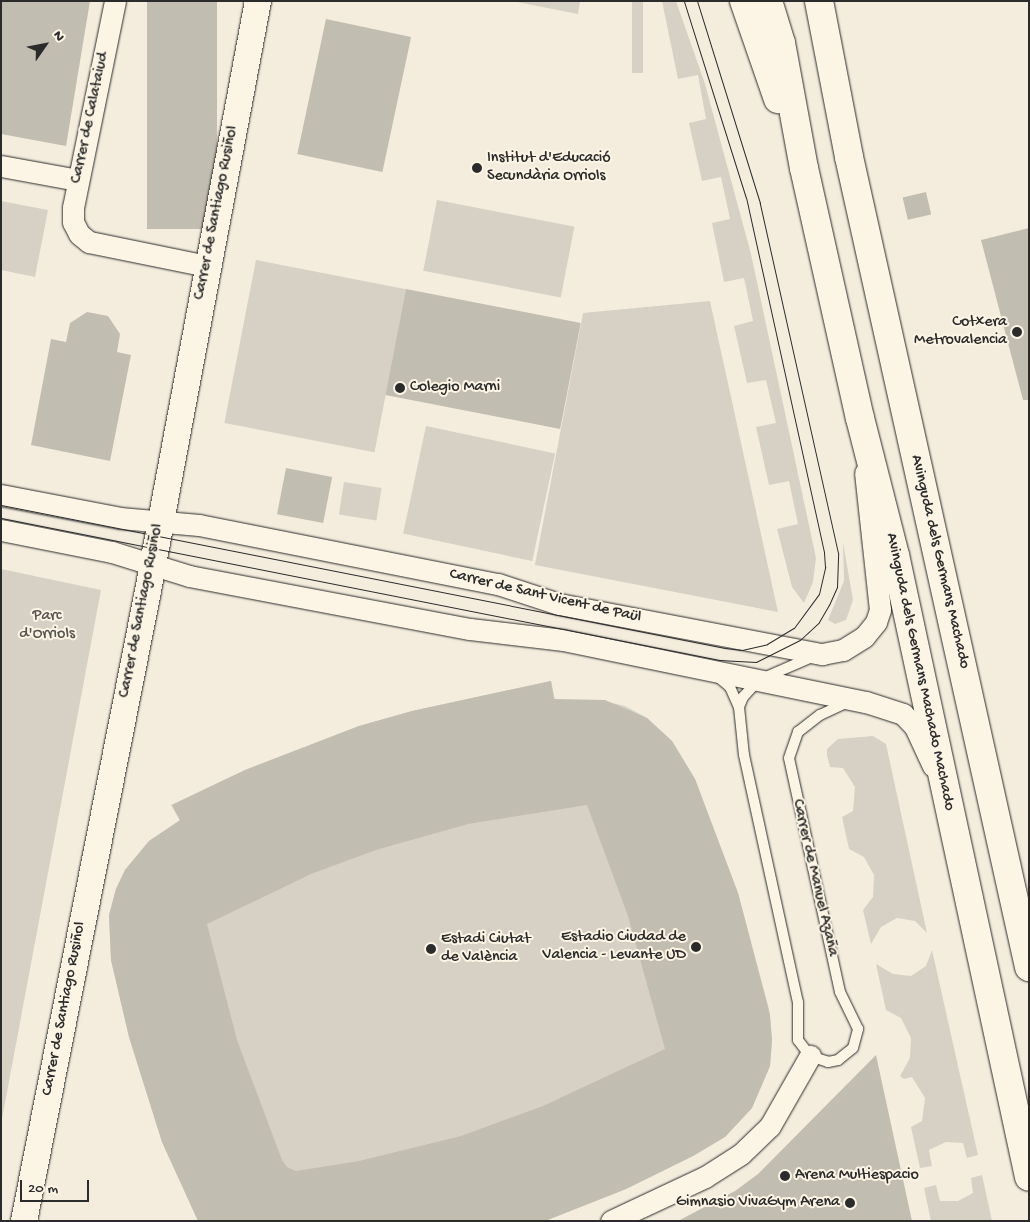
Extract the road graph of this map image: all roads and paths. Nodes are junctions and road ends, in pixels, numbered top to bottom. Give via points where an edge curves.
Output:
1 (115, 1) edge
2 (258, 1) edge
3 (744, 1) edge
4 (768, 1) edge
5 (803, 1) edge
6 (819, 1) edge
7 (849, 157) junction
8 (1, 166) edge
9 (804, 168) junction
10 (78, 180) junction
11 (207, 266) junction
12 (860, 418) junction
13 (1, 495) edge
14 (159, 522) junction
15 (1, 530) edge
16 (152, 566) junction
17 (822, 654) junction
18 (704, 669) junction
19 (759, 680) junction
20 (866, 702) junction
21 (740, 707) junction
22 (944, 791) junction
23 (1029, 967) edge
24 (810, 1056) junction
25 (1029, 1177) edge
26 (24, 1221) edge
27 (612, 1221) edge

1 - 10 street, Carrer de Calataiud
2 - 11 street, Carrer de Santiago Rusiñol
3 - 9 main road
4 - 9 main road via 780,42
5 - 7 main road, Avinguda dels Germans Machado
6 - 7 main road, Avinguda dels Germans Machado
7 - 23 main road, Avinguda dels Germans Machado
8 - 10 street
9 - 12 main road, Avinguda dels Germans Machado Machado
10 - 11 street, Carrer de Calataiud via 73,222 79,234 89,242
11 - 14 street, Carrer de Santiago Rusiñol
12 - 17 street, Carrer de Sant Vicent de Paül via 872,562 880,610 876,622 864,637 843,650
12 - 22 main road, Avinguda dels Germans Machado Machado via 895,555
13 - 14 street, Carrer de Sant Vicent de Paül via 120,518
14 - 16 street, Carrer de Santiago Rusiñol
14 - 17 street, Carrer de Sant Vicent de Paül via 200,525 478,580 559,604
15 - 16 street via 112,552
16 - 18 street via 228,584 470,629 535,635
16 - 26 street, Carrer de Santiago Rusiñol
17 - 19 lane
18 - 19 street
18 - 21 lane via 730,687
19 - 20 street
19 - 21 lane via 743,697
20 - 22 street via 903,714 915,727
20 - 24 lane, Carrer de Manuel Azaña via 846,702 820,715 798,732 789,758 840,995 858,1029 853,1048 846,1055 828,1062
21 - 24 lane via 744,755 798,1002 798,1040
22 - 25 main road, Avinguda dels Germans Machado Machado
24 - 27 street via 770,1126 741,1154 705,1177

